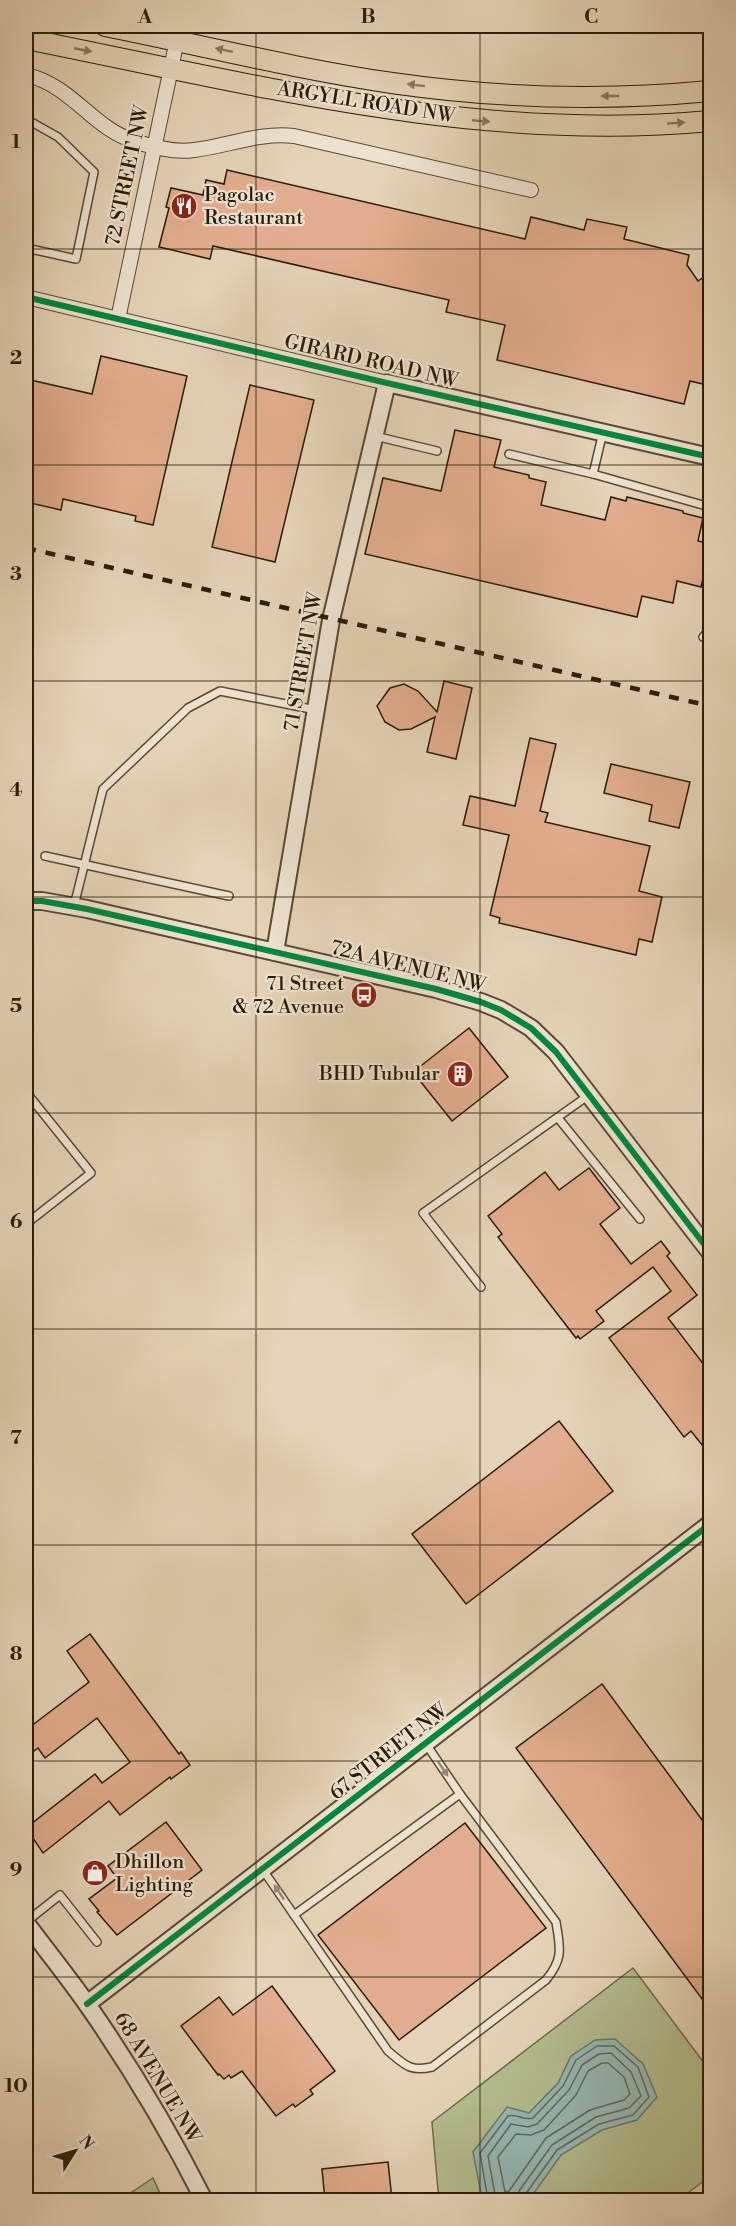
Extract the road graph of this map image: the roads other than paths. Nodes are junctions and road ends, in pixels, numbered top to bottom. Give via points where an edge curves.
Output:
1 (105, 26) edge
2 (26, 39) edge
3 (177, 40) junction
4 (170, 68) junction
5 (26, 75) edge
6 (711, 91) edge
7 (26, 119) edge
8 (711, 121) edge
9 (154, 146) junction
10 (531, 190) dead end
11 (26, 248) edge
12 (26, 297) edge
13 (118, 319) junction
14 (387, 383) junction
15 (603, 432) junction
16 (375, 436) junction
17 (437, 451) dead end
18 (509, 453) dead end
19 (711, 457) edge
20 (593, 474) junction
21 (711, 507) edge
22 (711, 629) edge
23 (711, 639) edge
24 (316, 710) junction
25 (45, 856) dead end
26 (85, 864) junction
27 (229, 896) dead end
28 (26, 901) edge
29 (74, 906) junction
30 (276, 952) junction
31 (26, 1092) edge
32 (589, 1095) junction
33 (558, 1118) junction
34 (640, 1219) dead end
35 (26, 1224) edge
36 (707, 1241) edge
37 (481, 1287) dead end
38 (711, 1524) edge
39 (426, 1744) junction
40 (460, 1794) junction
41 (263, 1870) junction
42 (294, 1915) junction
43 (26, 1922) edge
44 (97, 1942) dead end
45 (87, 2004) junction
46 (204, 2200) edge

1 - 3 main road, ARGYLL ROAD NW
2 -> 4 main road, ARGYLL ROAD NW
3 - 4 street, 72 STREET NW
6 -> 3 main road, ARGYLL ROAD NW via 579,96 453,90 381,81
4 -> 8 main road, ARGYLL ROAD NW via 336,101 449,118 596,126
4 - 9 street, 72 STREET NW
5 - 9 street via 63,90 121,136
7 - 11 lane via 58,137 94,172 76,259
9 - 10 street via 193,150 264,135 294,136
9 - 13 street, 72 STREET NW
12 - 13 street, GIRARD ROAD NW
13 - 14 street, GIRARD ROAD NW
14 - 15 street, GIRARD ROAD NW
14 - 16 street, 71 STREET NW
15 - 19 street, GIRARD ROAD NW
15 - 20 lane
16 - 17 lane
16 - 24 street, 71 STREET NW via 331,620
18 - 20 lane
20 - 21 lane
22 - 23 lane via 703,637
24 - 26 lane via 220,691 188,708 103,789
24 - 30 street, 71 STREET NW
25 - 26 lane
26 - 27 lane
26 - 29 lane
28 - 29 street, 72A AVENUE NW
29 - 30 street, 72A AVENUE NW
30 - 32 street, 72A AVENUE NW via 436,989 501,1010 542,1038
31 - 35 lane via 91,1173
32 - 33 lane
32 - 36 street, 72A AVENUE NW
33 - 34 lane
33 - 37 lane via 423,1213
38 - 39 street, 67 STREET NW
39 -> 40 lane
39 - 41 street, 67 STREET NW
40 - 42 lane
40 - 42 lane via 556,1922 560,1946 557,1966 546,1980 432,2067 407,2067 388,2052
42 -> 41 lane
41 - 45 street, 67 STREET NW
43 - 44 lane via 60,1895
43 - 45 street, 68 AVENUE NW
45 - 46 street, 68 AVENUE NW via 144,2090

